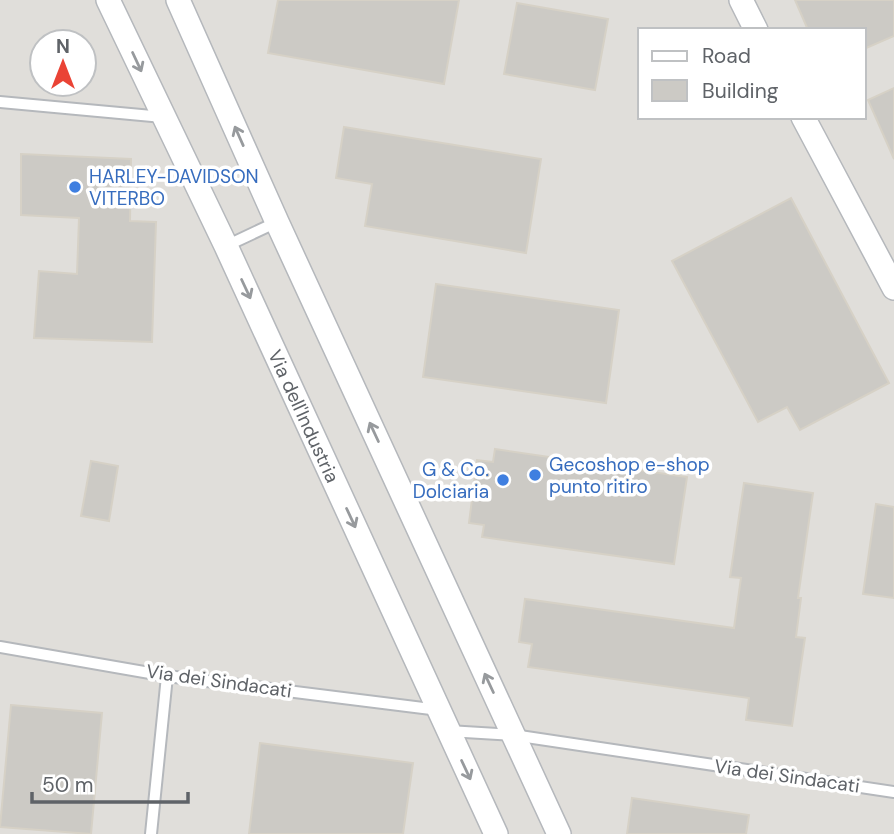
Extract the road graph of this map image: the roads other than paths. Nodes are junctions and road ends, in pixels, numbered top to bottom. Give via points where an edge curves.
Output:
1 (108, 0) edge
2 (178, 0) edge
3 (741, 0) edge
4 (755, 28) edge
5 (0, 102) edge
6 (163, 117) junction
7 (804, 119) edge
8 (277, 222) junction
9 (226, 246) junction
10 (894, 288) edge
11 (0, 647) edge
12 (167, 676) junction
13 (444, 721) junction
14 (513, 735) junction
15 (894, 792) edge
16 (151, 834) edge
17 (496, 834) edge
18 (559, 834) edge

1 -> 6 street, Via dell'Industria
8 -> 2 street
3 - 4 street
5 - 6 lane
6 - 9 street, Via dell'Industria
7 - 10 street
8 - 9 lane
14 -> 8 street
9 -> 13 street, Via dell'Industria
11 - 12 lane, Via dei Sindacati
12 - 13 lane, Via dei Sindacati
12 - 16 lane
13 - 14 lane, Via dei Sindacati
13 -> 17 street, Via dell'Industria
14 - 15 lane, Via dei Sindacati
14 - 18 street

